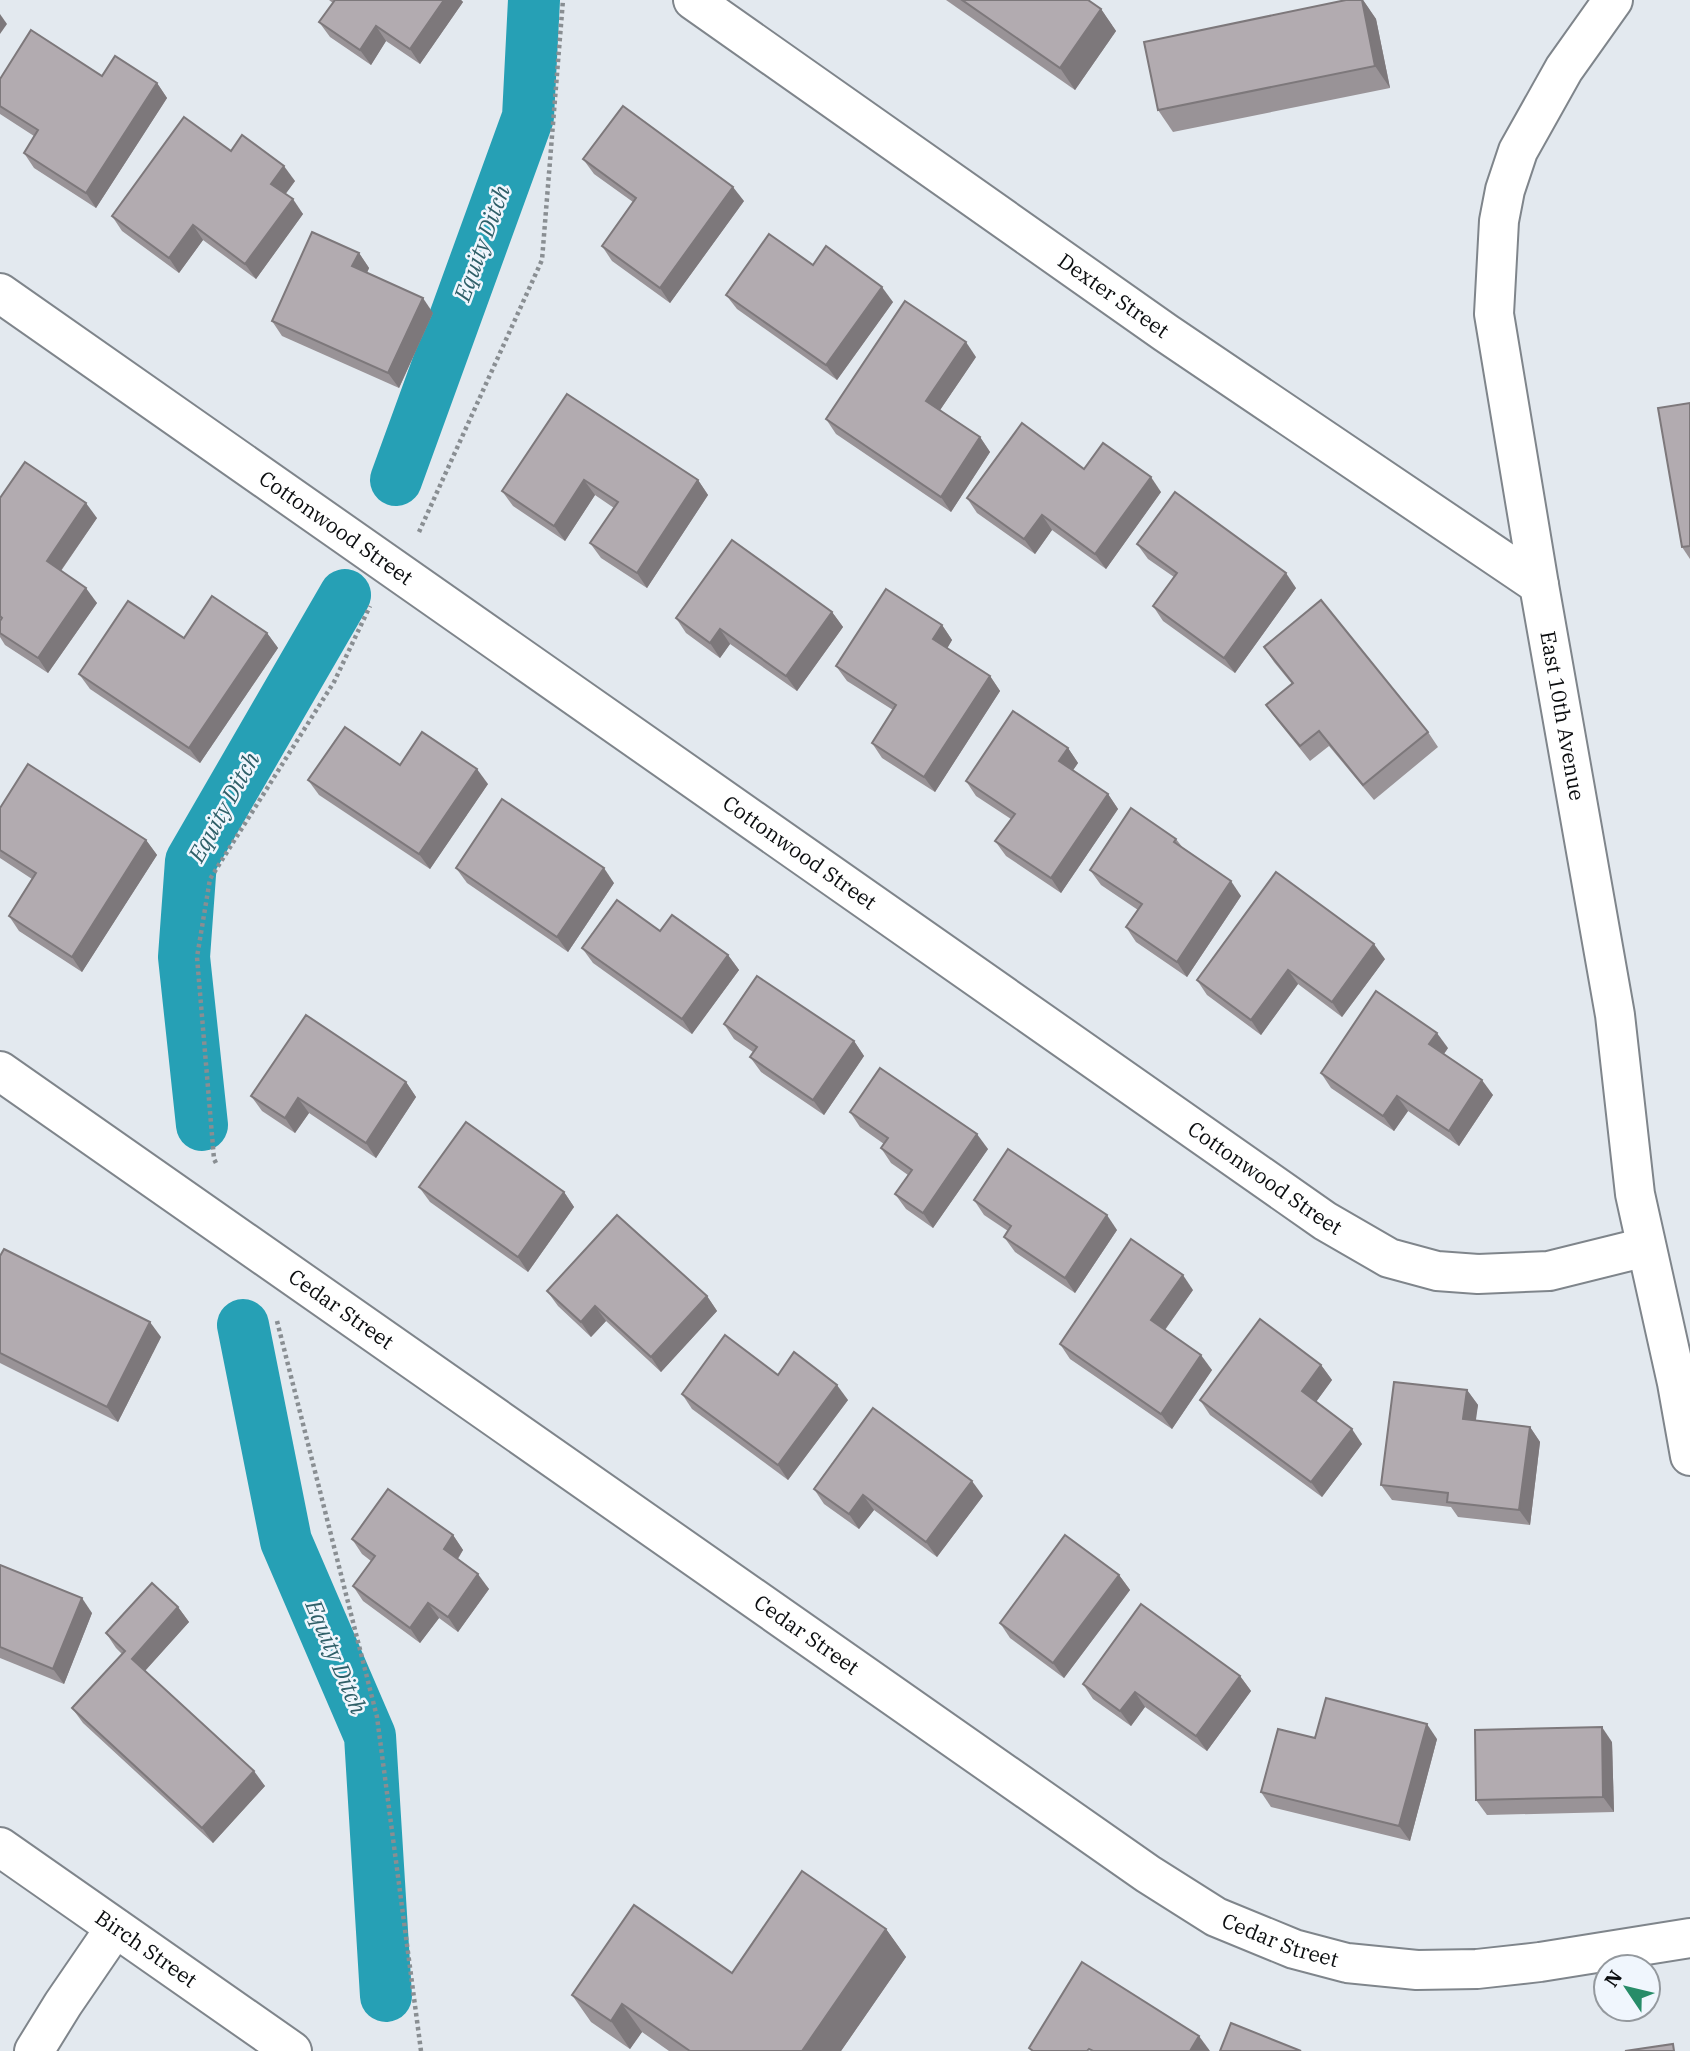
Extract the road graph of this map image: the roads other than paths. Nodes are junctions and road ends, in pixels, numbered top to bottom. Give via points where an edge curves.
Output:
1 (693, 0) edge
2 (1613, 0) edge
3 (0, 293) edge
4 (1539, 585) junction
5 (0, 1071) edge
6 (1646, 1247) junction
7 (1690, 1456) edge
8 (0, 1847) edge
9 (115, 1928) junction
10 (1690, 1938) edge
11 (34, 2051) edge
12 (292, 2051) edge

1 - 4 street, Dexter Street via 1166,333
2 - 4 street, East 10th Avenue via 1564,69 1518,150 1499,221 1494,314
3 - 6 street, Cottonwood Street via 1325,1221 1389,1258 1437,1271 1549,1272
4 - 6 street, East 10th Avenue via 1615,1015 1635,1194
5 - 10 street, Cedar Street via 1148,1874 1216,1917 1294,1949 1348,1963 1417,1970 1540,1962
6 - 7 street, East 10th Avenue
8 - 9 street, Birch Street
9 - 11 street
9 - 12 street, Birch Street

